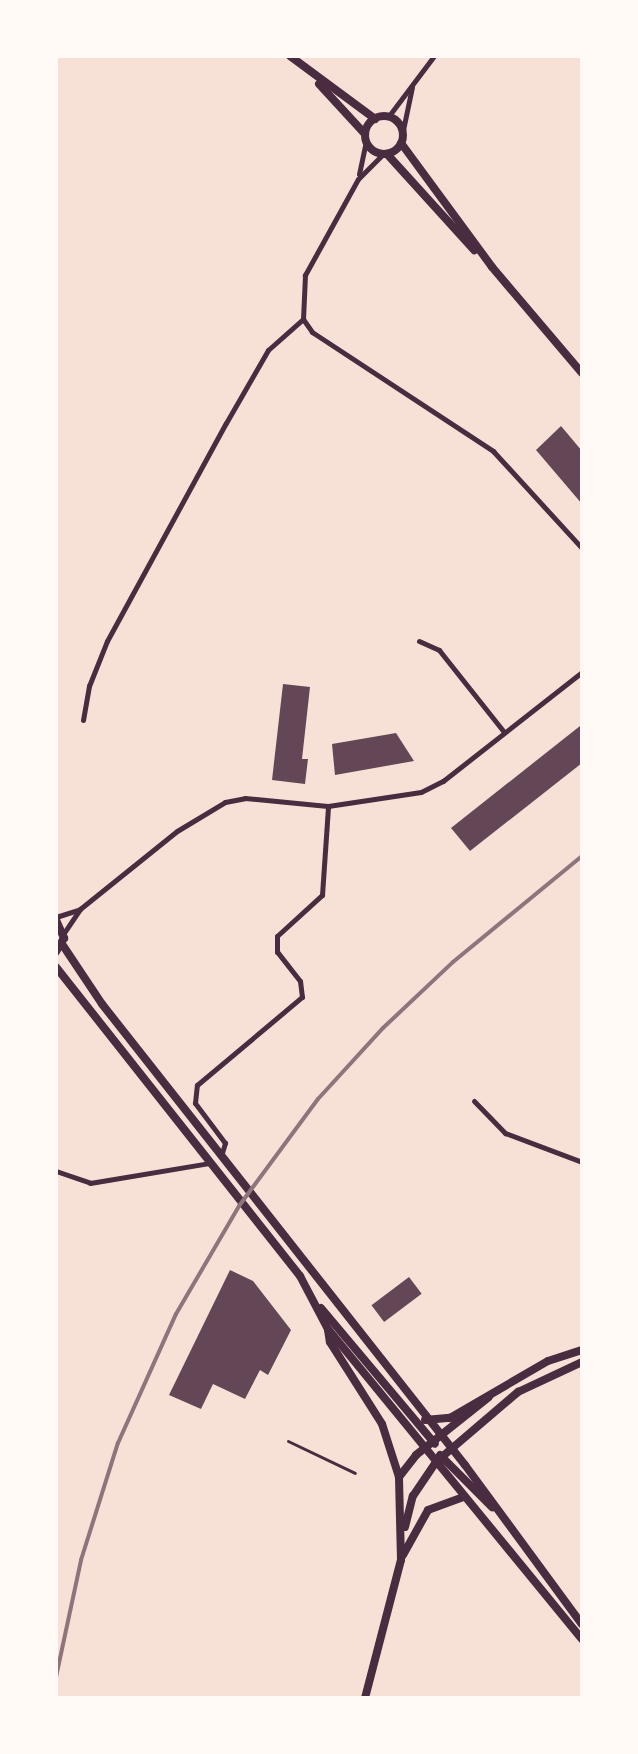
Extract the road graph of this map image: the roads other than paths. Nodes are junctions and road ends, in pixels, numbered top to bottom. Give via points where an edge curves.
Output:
1 (290, 56) edge
2 (434, 56) edge
3 (314, 77) junction
4 (414, 82) junction
5 (388, 117) junction
6 (375, 119) junction
7 (403, 130) junction
8 (366, 137) junction
9 (401, 143) junction
10 (385, 154) junction
11 (358, 179) junction
12 (492, 267) junction
13 (303, 319) junction
14 (582, 373) edge
15 (582, 548) edge
16 (419, 641) dead end
17 (582, 672) edge
18 (83, 720) dead end
19 (504, 732) junction
20 (328, 806) junction
21 (80, 909) junction
22 (56, 918) edge
23 (64, 933) junction
24 (62, 944) junction
25 (56, 952) edge
26 (56, 967) edge
27 (474, 1101) dead end
28 (220, 1157) junction
29 (582, 1162) edge
30 (211, 1163) junction
31 (56, 1171) edge
32 (582, 1227) edge
33 (582, 1253) edge
34 (312, 1299) junction
35 (328, 1329) junction
36 (582, 1350) edge
37 (582, 1362) edge
38 (489, 1397) junction
39 (425, 1420) junction
40 (288, 1441) dead end
41 (436, 1441) junction
42 (424, 1449) junction
43 (444, 1457) junction
44 (355, 1473) dead end
45 (399, 1477) junction
46 (463, 1497) junction
47 (403, 1536) junction
48 (401, 1560) junction
49 (582, 1624) edge
50 (582, 1639) edge
51 (365, 1698) edge

1 - 3 main road
2 - 4 street
3 - 6 main road
3 - 8 main road
4 - 5 street
4 - 7 street
5 - 6 main road
5 - 7 main road
6 - 8 main road
7 - 9 main road
8 - 10 main road
8 - 11 street
9 - 10 main road
9 - 12 main road
10 - 11 street
10 - 12 main road
11 - 13 street via 305,275
12 - 14 main road
13 - 15 street via 312,332 493,451
13 - 18 street via 268,350 226,423 102,651
16 - 19 street via 439,650
17 - 19 street
19 - 20 street via 421,792
20 - 21 street via 245,798 225,802 177,831
20 - 28 street via 322,895 277,936 277,952 300,981 302,997 197,1085 194,1096 225,1143
21 - 22 street
21 - 23 street
22 - 23 main road
23 - 24 main road
24 - 25 main road
24 - 28 main road via 94,994
26 - 30 main road
27 - 29 street via 505,1133
28 - 39 main road
30 - 31 street via 90,1183
30 - 34 main road
32 - 33 street
34 - 35 main road
34 - 41 main road
35 - 42 main road
35 - 45 main road via 330,1342 382,1424
36 - 38 main road via 548,1361
37 - 43 main road via 518,1392
38 - 39 main road via 450,1418
38 - 41 main road
39 - 41 main road
40 - 44 lane
41 - 42 main road
41 - 43 main road
42 - 43 main road
42 - 45 main road
43 - 46 main road
43 - 47 main road via 413,1496
43 - 49 main road via 496,1510
45 - 47 main road
46 - 48 main road via 428,1510
46 - 50 main road
47 - 48 main road
48 - 51 main road

